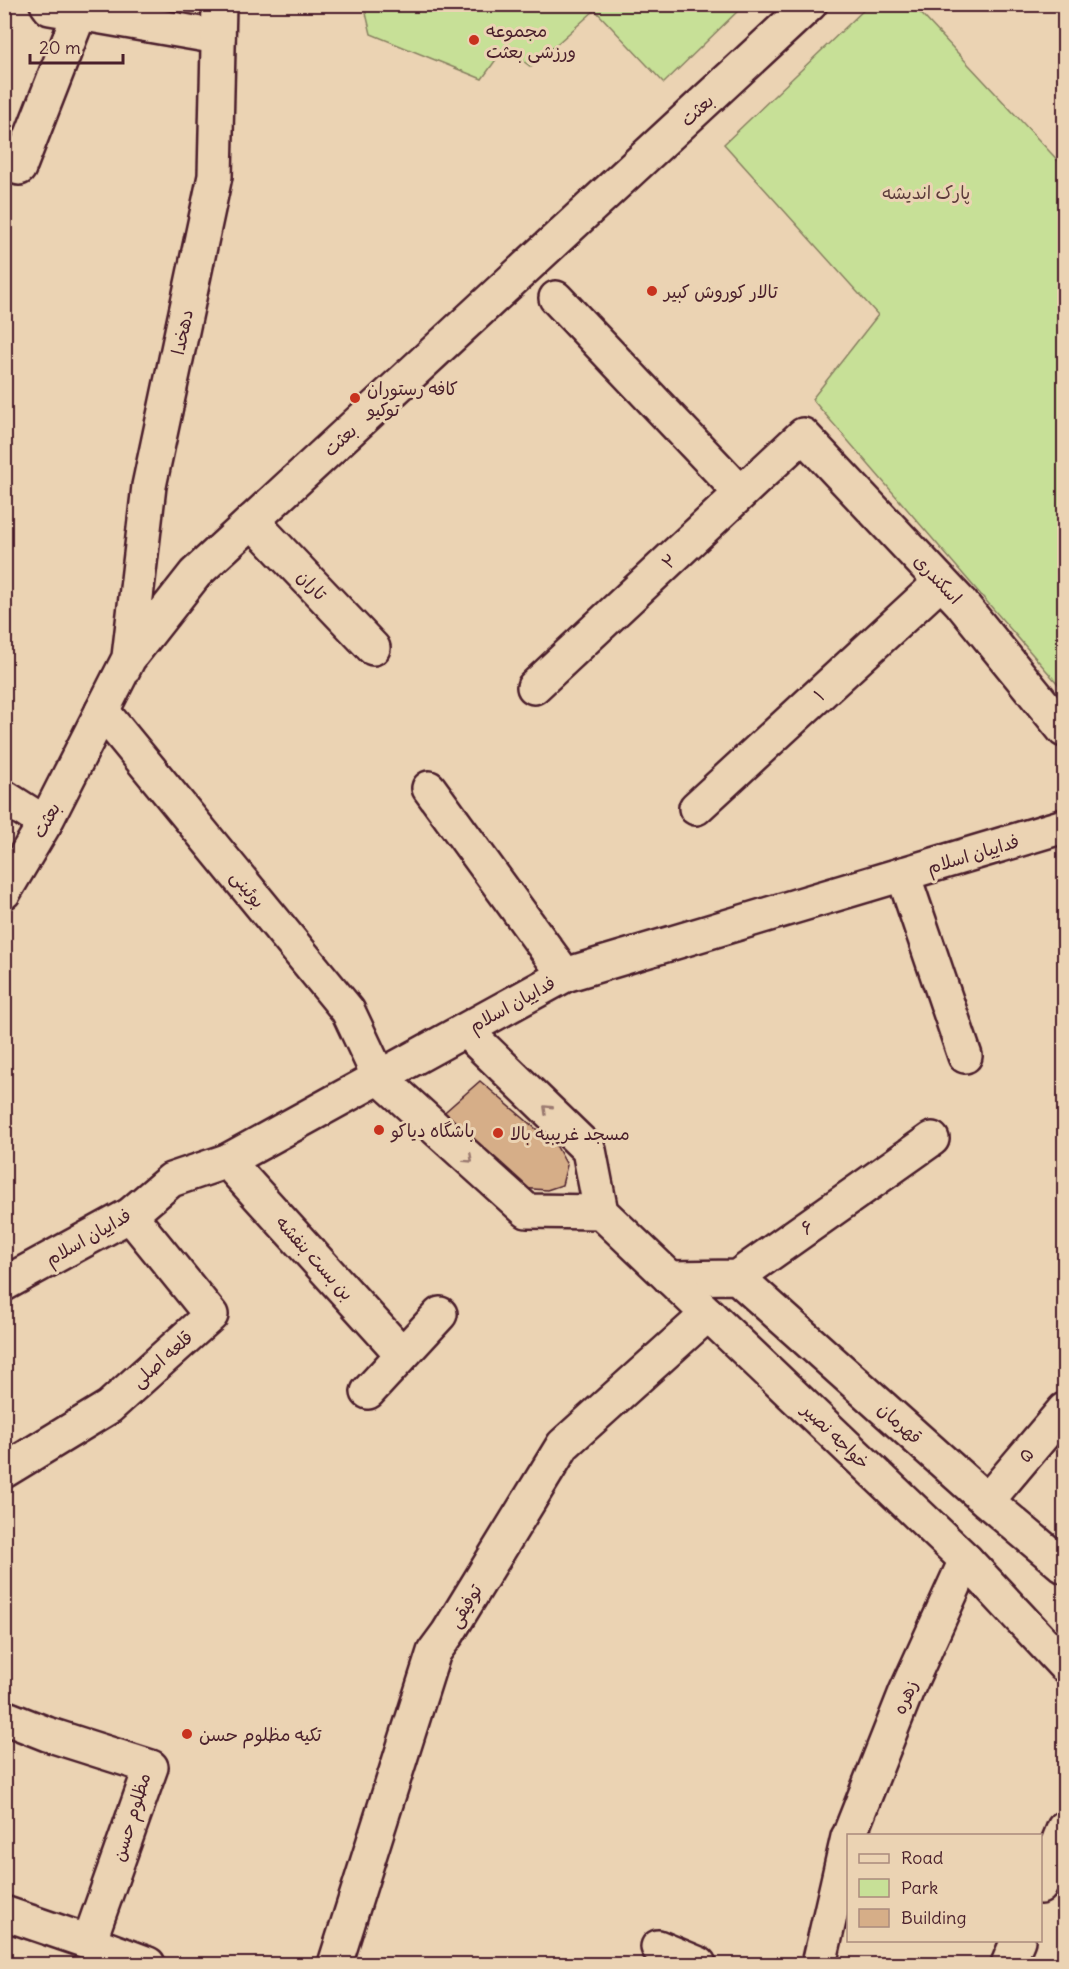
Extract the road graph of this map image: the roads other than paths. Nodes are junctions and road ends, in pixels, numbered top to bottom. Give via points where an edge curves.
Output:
1 (47, 4) edge
2 (219, 4) edge
3 (810, 4) edge
4 (80, 12) junction
5 (218, 37) junction
6 (19, 168) dead end
7 (556, 298) dead end
8 (803, 435) joint
9 (741, 493) junction
10 (252, 521) junction
11 (941, 582) junction
12 (373, 648) dead end
13 (129, 658) junction
14 (534, 687) dead end
15 (102, 711) junction
16 (1065, 730) edge
17 (429, 788) dead end
18 (4, 797) edge
19 (696, 808) dead end
20 (45, 823) junction
21 (1065, 826) edge
22 (903, 874) junction
23 (4, 892) edge
24 (564, 975) junction
25 (465, 1030) junction
26 (965, 1056) dead end
27 (379, 1077) junction
28 (932, 1139) dead end
29 (227, 1161) junction
30 (601, 1212) junction
31 (130, 1215) junction
32 (737, 1277) junction
33 (670, 1278) junction
34 (4, 1284) edge
35 (440, 1314) dead end
36 (708, 1314) junction
37 (402, 1354) junction
38 (368, 1392) dead end
39 (1065, 1410) edge
40 (4, 1471) edge
41 (987, 1501) junction
42 (966, 1560) junction
43 (1065, 1566) edge
44 (1065, 1665) edge
45 (4, 1717) edge
46 (1065, 1828) edge
47 (850, 1834) edge
48 (847, 1845) edge
49 (1042, 1885) edge
50 (4, 1913) edge
51 (89, 1942) junction
52 (1018, 1942) edge
53 (658, 1947) dead end
54 (148, 1965) edge
55 (334, 1965) edge
56 (699, 1965) edge
57 (819, 1965) edge
58 (1008, 1965) edge

1 - 4 street via 50,8
2 - 5 street, دهخدا
3 - 10 street, بعثت
4 - 5 street
4 - 6 street
5 - 13 street, دهخدا via 215,176 149,486
7 - 9 street
8 - 9 street, ۲
8 - 11 street, اسکندری
9 - 14 street, ۲
10 - 12 street, تاران
10 - 13 street, بعثت via 195,574
11 - 16 street, اسکندری
11 - 19 street, ۱
13 - 15 street, بعثت
15 - 20 street, بعثت
15 - 27 street, بوئینی via 348,1011
17 - 24 street
18 - 20 street
20 - 23 street, بعثت
21 - 22 street, فداییان اسلام
22 - 24 street, فداییان اسلام
22 - 26 street
24 - 25 street, فداییان اسلام
25 - 27 street, فداییان اسلام
30 -> 25 street via 589,1150
27 - 29 street, فداییان اسلام
27 -> 30 street via 527,1211
28 - 32 street, ۶
29 - 31 street, فداییان اسلام via 171,1180
29 - 37 street, بن بست بنفشه
30 - 33 street, خواجه نصیر
31 - 34 street, فداییان اسلام
31 - 40 street, قلعه اصلی via 211,1315 109,1407
32 - 33 street
32 - 41 street, قهرمان
33 - 36 street, خواجه نصیر
35 - 37 street
36 - 42 street, خواجه نصیر
36 - 55 street, توفیقی via 563,1445 434,1652
37 - 38 street
39 - 41 street, ۵
41 - 43 street, قهرمان
42 - 44 street, خواجه نصیر
42 - 47 street, زهره via 906,1692
45 - 51 street, مظلوم حسن via 151,1767
46 - 49 street
48 - 57 street, زهره
50 - 51 street
51 - 54 street
52 - 58 street
53 - 56 street

